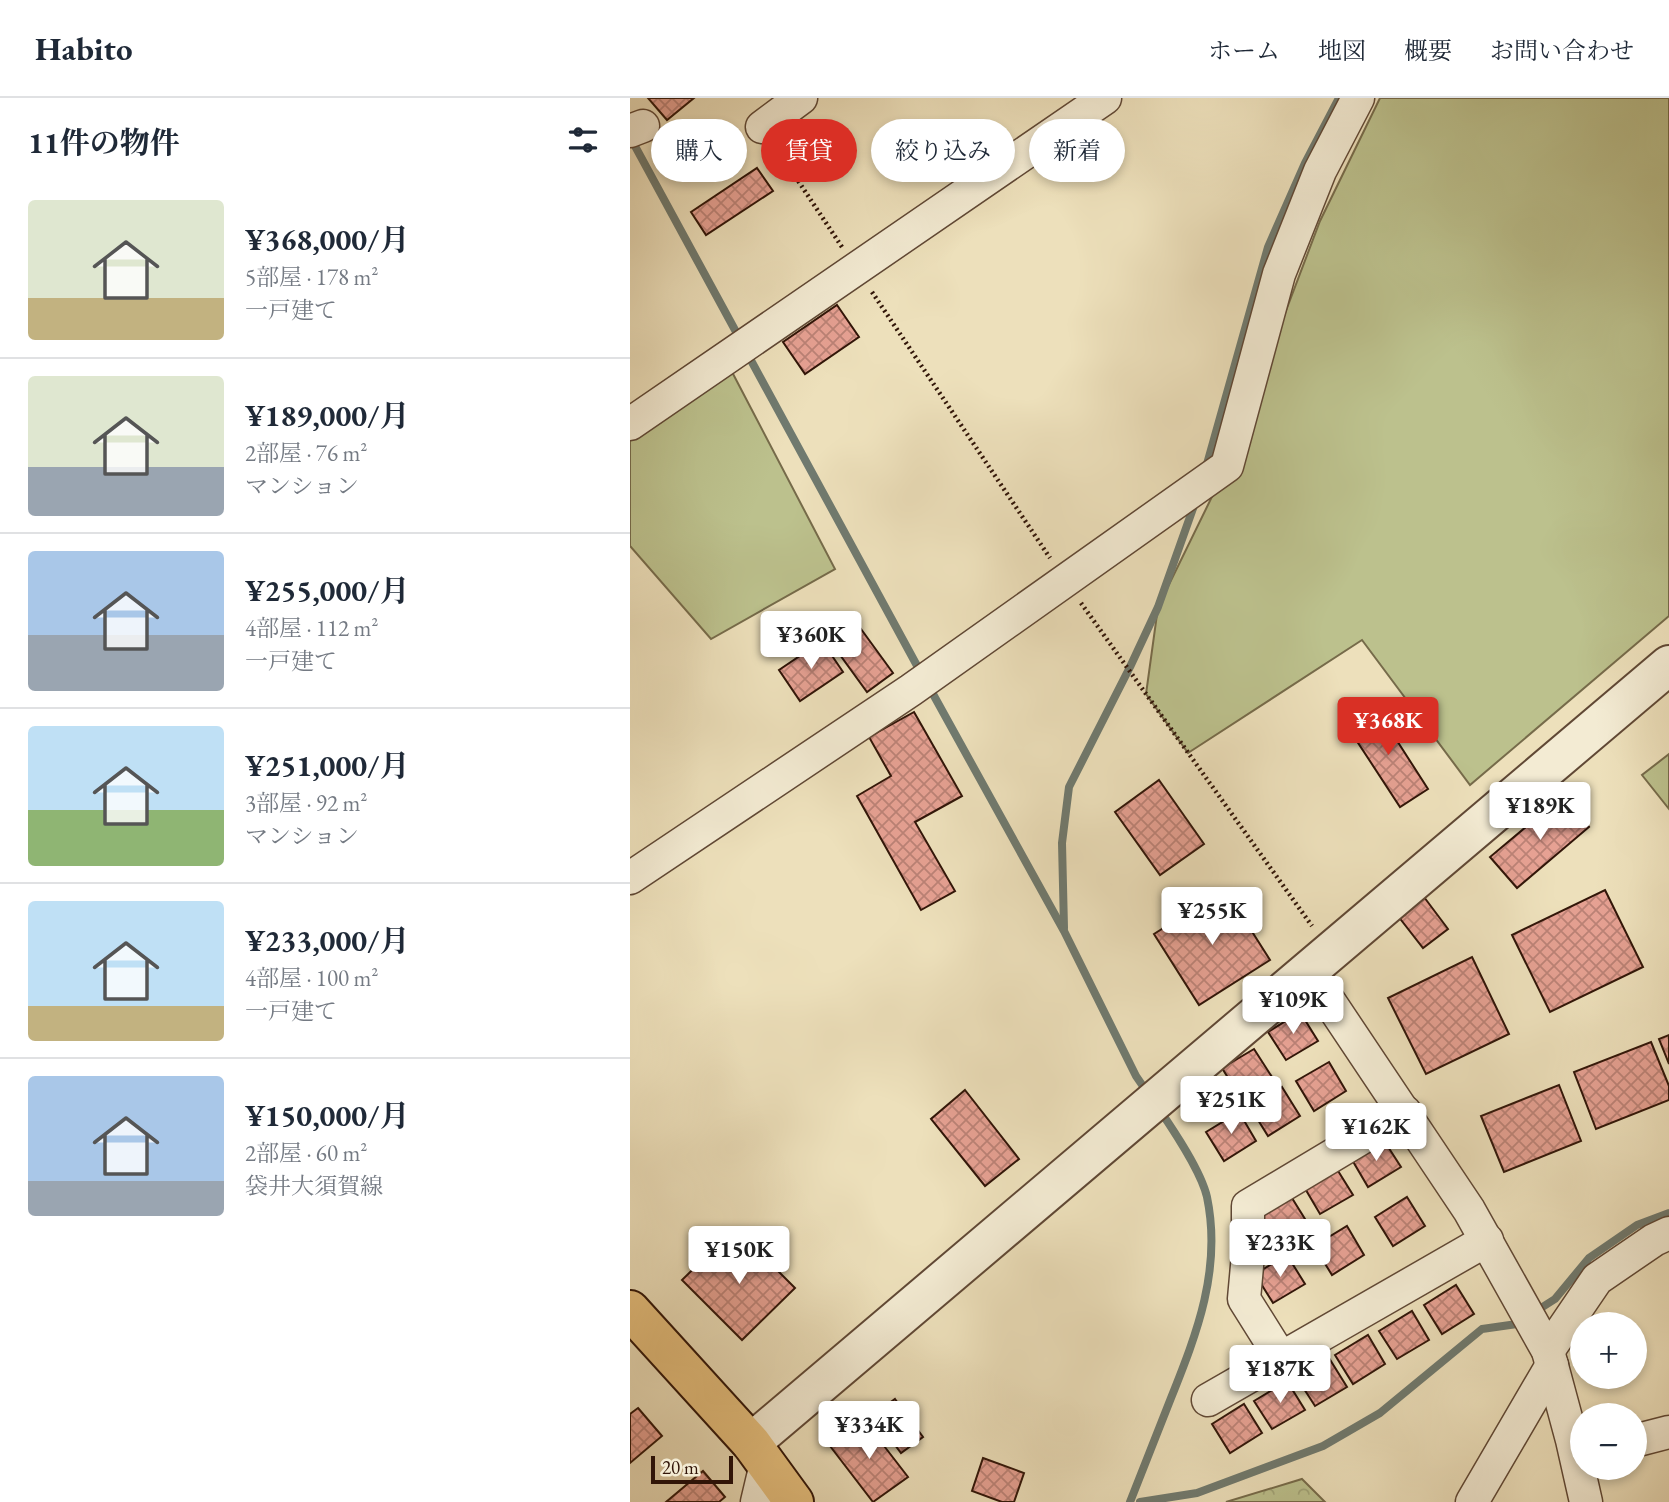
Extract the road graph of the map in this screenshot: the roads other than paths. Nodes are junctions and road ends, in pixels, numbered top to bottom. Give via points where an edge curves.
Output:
1 (801, 98) edge
2 (1105, 98) edge
3 (1358, 98) edge
4 (773, 119) edge
5 (630, 425) edge
6 (1669, 665) edge
7 (630, 878) edge
8 (1320, 962) junction
9 (1405, 1112) junction
10 (1669, 1233) edge
11 (1487, 1240) junction
12 (630, 1310) edge
13 (1281, 1358) junction
14 (1550, 1358) junction
15 (1208, 1400) dead end
16 (1570, 1425) edge
17 (1669, 1432) edge
18 (1647, 1438) edge
19 (759, 1454) junction
20 (1583, 1480) edge
21 (757, 1502) edge
22 (794, 1502) edge
23 (1472, 1502) edge
24 (1586, 1502) edge

1 - 4 street
2 - 5 street
3 - 7 street via 1320,170 1279,274 1227,466 911,690
6 - 8 street
8 - 9 street
8 - 19 street
9 - 11 street
9 - 13 street via 1248,1206 1244,1300
10 - 14 street via 1597,1279
11 - 13 street
11 - 14 street
12 - 19 main road
13 - 15 street
14 - 16 street
14 - 23 street
17 - 18 street
19 - 21 street
19 - 22 main road
20 - 24 street

